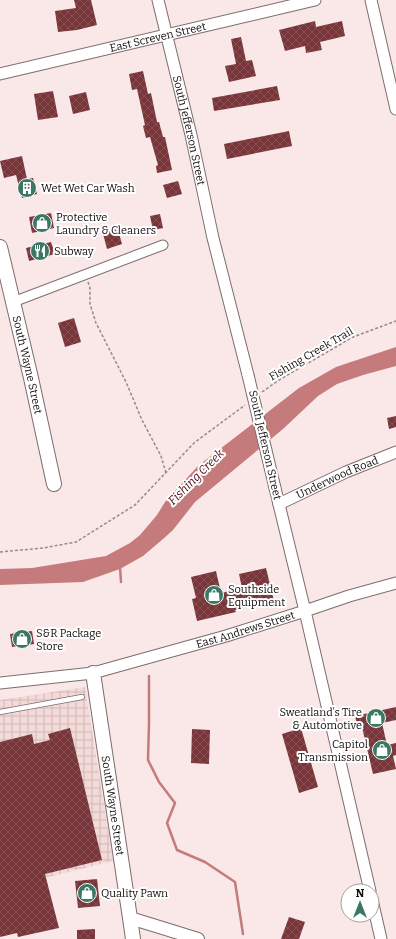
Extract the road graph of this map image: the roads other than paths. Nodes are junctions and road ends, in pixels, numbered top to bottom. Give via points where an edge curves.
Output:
1 (158, 0) edge
2 (315, 0) edge
3 (371, 0) edge
4 (167, 35) junction
5 (0, 74) edge
6 (396, 109) edge
7 (163, 245) dead end
8 (0, 247) edge
9 (3, 275) edge
10 (13, 302) junction
11 (396, 452) edge
12 (54, 484) dead end
13 (279, 504) junction
14 (396, 583) edge
15 (305, 611) junction
16 (93, 673) junction
17 (0, 683) edge
18 (82, 697) dead end
19 (0, 712) edge
20 (368, 883) edge
21 (130, 918) junction
22 (377, 923) edge
23 (133, 939) edge
24 (198, 939) edge
25 (381, 939) edge

1 - 4 street, South Jefferson Street
2 - 4 street, East Screven Street
3 - 6 street
4 - 5 street, East Screven Street
4 - 13 street, South Jefferson Street, bridge via 213,238
7 - 10 street
8 - 9 main road, South Wayne Street
9 - 10 main road, South Wayne Street
10 - 12 main road, South Wayne Street
11 - 13 street, Underwood Road via 346,472
13 - 15 street, South Jefferson Street
14 - 15 street, East Andrews Street
15 - 16 street, East Andrews Street
15 - 20 street, South Jefferson Street
16 - 17 street, East Andrews Street
16 - 21 main road, South Wayne Street
18 - 19 lane
21 - 23 main road, South Wayne Street
21 - 24 main road
22 - 25 street

